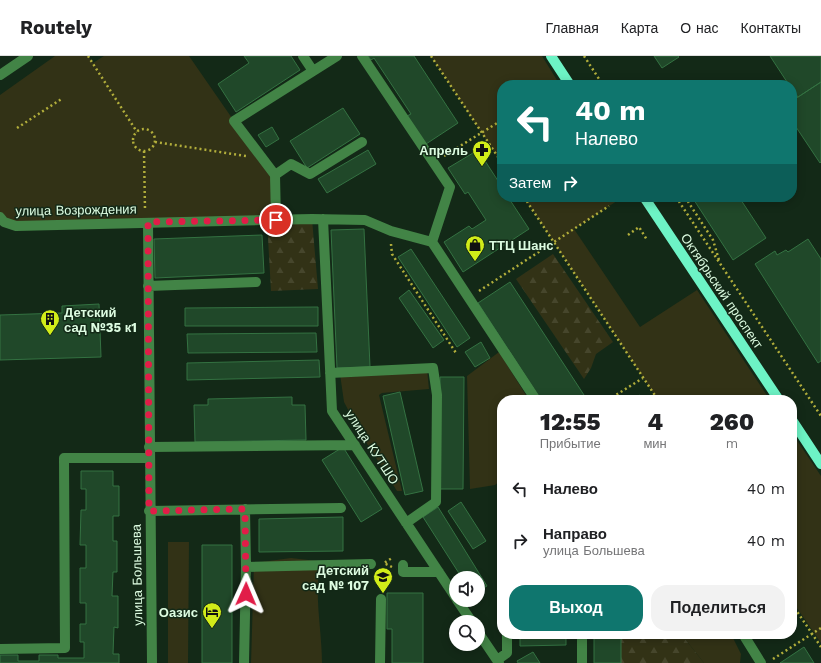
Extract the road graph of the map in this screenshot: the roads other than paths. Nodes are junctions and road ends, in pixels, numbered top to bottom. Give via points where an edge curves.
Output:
1 (28, 56) edge
2 (303, 56) edge
3 (337, 56) edge
4 (362, 56) edge
5 (551, 56) edge
6 (313, 71) junction
7 (0, 75) edge
8 (567, 80) edge
9 (362, 142) dead end
10 (275, 175) junction
11 (647, 202) edge
12 (0, 217) edge
13 (323, 219) junction
14 (276, 220) junction
15 (147, 222) junction
16 (432, 242) junction
17 (256, 282) dead end
18 (148, 286) junction
19 (330, 373) junction
20 (533, 395) edge
21 (776, 395) edge
22 (797, 428) edge
23 (355, 445) junction
24 (149, 447) junction
25 (149, 458) junction
26 (821, 464) edge
27 (342, 508) dead end
28 (245, 509) junction
29 (149, 511) junction
30 (406, 523) junction
31 (371, 564) dead end
32 (403, 565) dead end
33 (246, 567) junction
34 (439, 572) junction
35 (449, 587) edge
36 (381, 599) dead end
37 (507, 639) edge
38 (582, 639) edge
39 (746, 639) edge
40 (485, 642) edge
41 (0, 649) edge
42 (498, 662) edge
43 (152, 663) edge
44 (244, 663) edge
45 (380, 663) edge
46 (582, 663) edge
47 (761, 663) edge

1 - 7 street
2 - 6 street
3 - 6 street
4 - 16 street via 450,187
5 - 8 main road
6 - 10 street via 234,121
9 - 10 street via 310,174 291,164
10 - 14 street
11 - 21 main road, Октябрьский проспект
12 - 15 street, улица Возрождения via 4,222 16,226
13 - 14 street, улица Возрождения
13 - 16 street, улица Возрождения via 365,220 391,231
13 - 19 street, улица КУТШО
14 - 15 street, улица Возрождения
15 - 18 street, улица Большева
16 - 20 street
17 - 18 street
18 - 24 street, улица Большева
19 - 23 street, улица КУТШО via 332,411
19 - 30 street via 433,368 437,395 436,502
22 - 26 main road
23 - 24 street
23 - 30 street, улица КУТШО
24 - 25 street, улица Большева
25 - 29 street, улица Большева
25 - 41 street via 64,458 65,648
27 - 28 street
28 - 29 street
28 - 33 street
29 - 43 street, улица Большева
30 - 34 street, улица КУТШО
31 - 33 street
32 - 34 street via 403,572
33 - 44 street
34 - 35 street, улица КУТШО
36 - 45 street
37 - 42 street via 507,653
38 - 46 street
39 - 47 street
40 - 42 street

